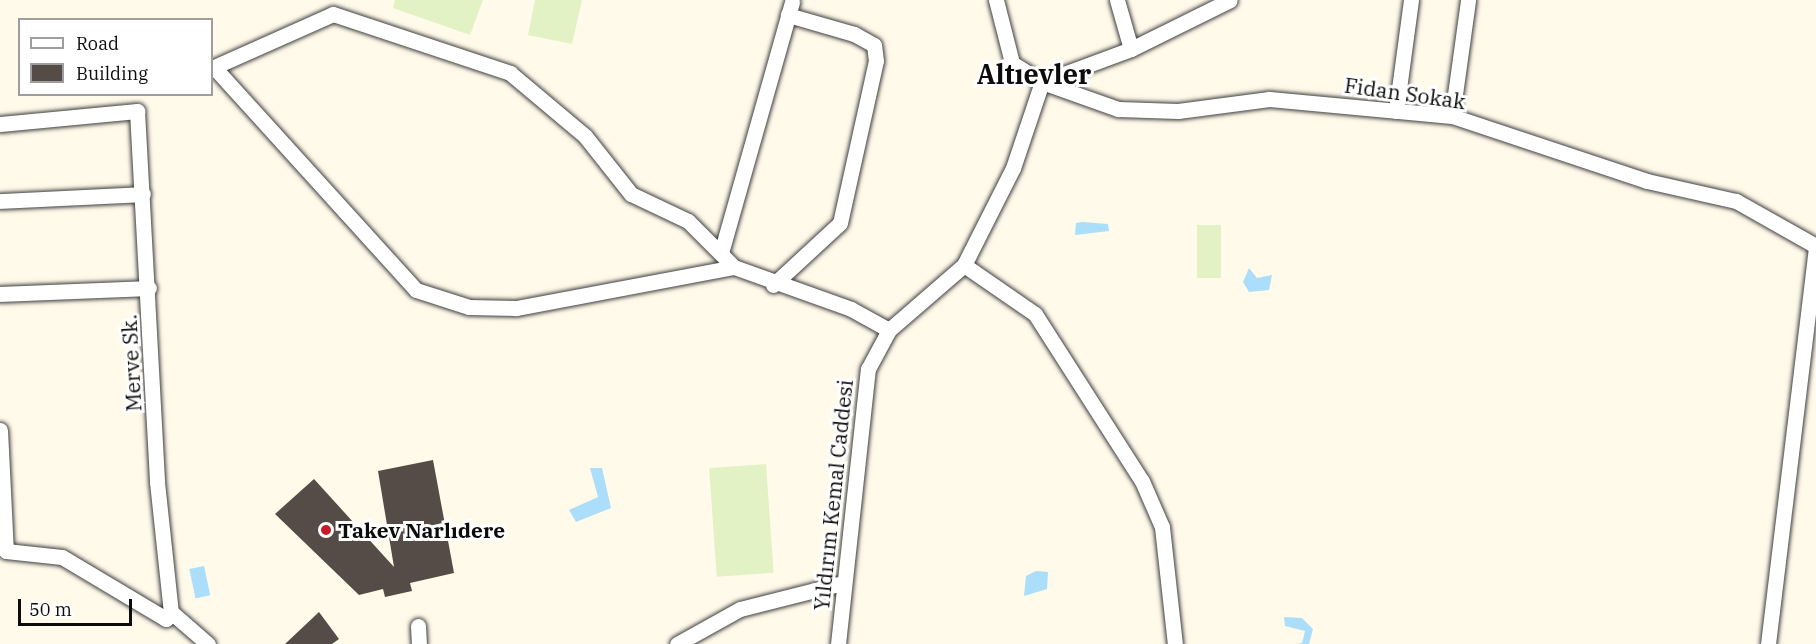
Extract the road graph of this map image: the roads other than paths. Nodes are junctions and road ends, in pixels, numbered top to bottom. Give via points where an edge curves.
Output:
1 (996, 0) edge
2 (1117, 0) edge
3 (1230, 0) edge
4 (1411, 0) edge
5 (1468, 0) edge
6 (1131, 49) junction
7 (1042, 82) junction
8 (1396, 111) junction
9 (1452, 116) junction
10 (0, 124) edge
11 (143, 194) junction
12 (0, 201) edge
13 (1816, 246) edge
14 (721, 253) junction
15 (964, 265) junction
16 (734, 267) junction
17 (773, 285) junction
18 (149, 288) junction
19 (0, 294) edge
20 (889, 330) junction
21 (0, 430) edge
22 (843, 583) junction
23 (171, 612) junction
24 (418, 626) dead end
25 (208, 644) edge
26 (419, 644) edge
27 (678, 644) edge
28 (838, 644) edge
29 (1176, 644) edge
30 (1768, 644) edge

1 - 7 street via 1012,63
2 - 6 street
3 - 6 street
4 - 8 street
5 - 9 street
6 - 7 street
7 - 8 street, Fidan Sokak via 1118,109 1178,111 1269,99
7 - 15 street, Yıldırım Kemal Caddesi via 1013,168
8 - 9 street, Fidan Sokak
9 - 13 street, Fidan Sokak via 1647,181 1736,201
10 - 11 street, Merve Sk. via 137,111
11 - 12 street
11 - 18 street, Merve Sk.
13 - 30 street
14 - 16 street
14 - 16 street via 688,222 631,194 585,136 510,73 333,14 214,67 416,290 469,307 516,308
14 - 17 street via 790,8 874,45 876,61 840,223
15 - 20 street, Yıldırım Kemal Caddesi
15 - 29 street via 1035,314 1142,481 1162,527
16 - 17 street
17 - 20 street via 851,309
18 - 19 street
18 - 23 street, Merve Sk. via 157,482
20 - 22 street, Yıldırım Kemal Caddesi via 868,369 862,397
21 - 23 street via 6,551 62,556 166,619
22 - 27 street via 740,609
22 - 28 street, Yıldırım Kemal Caddesi
23 - 25 street
24 - 26 street

